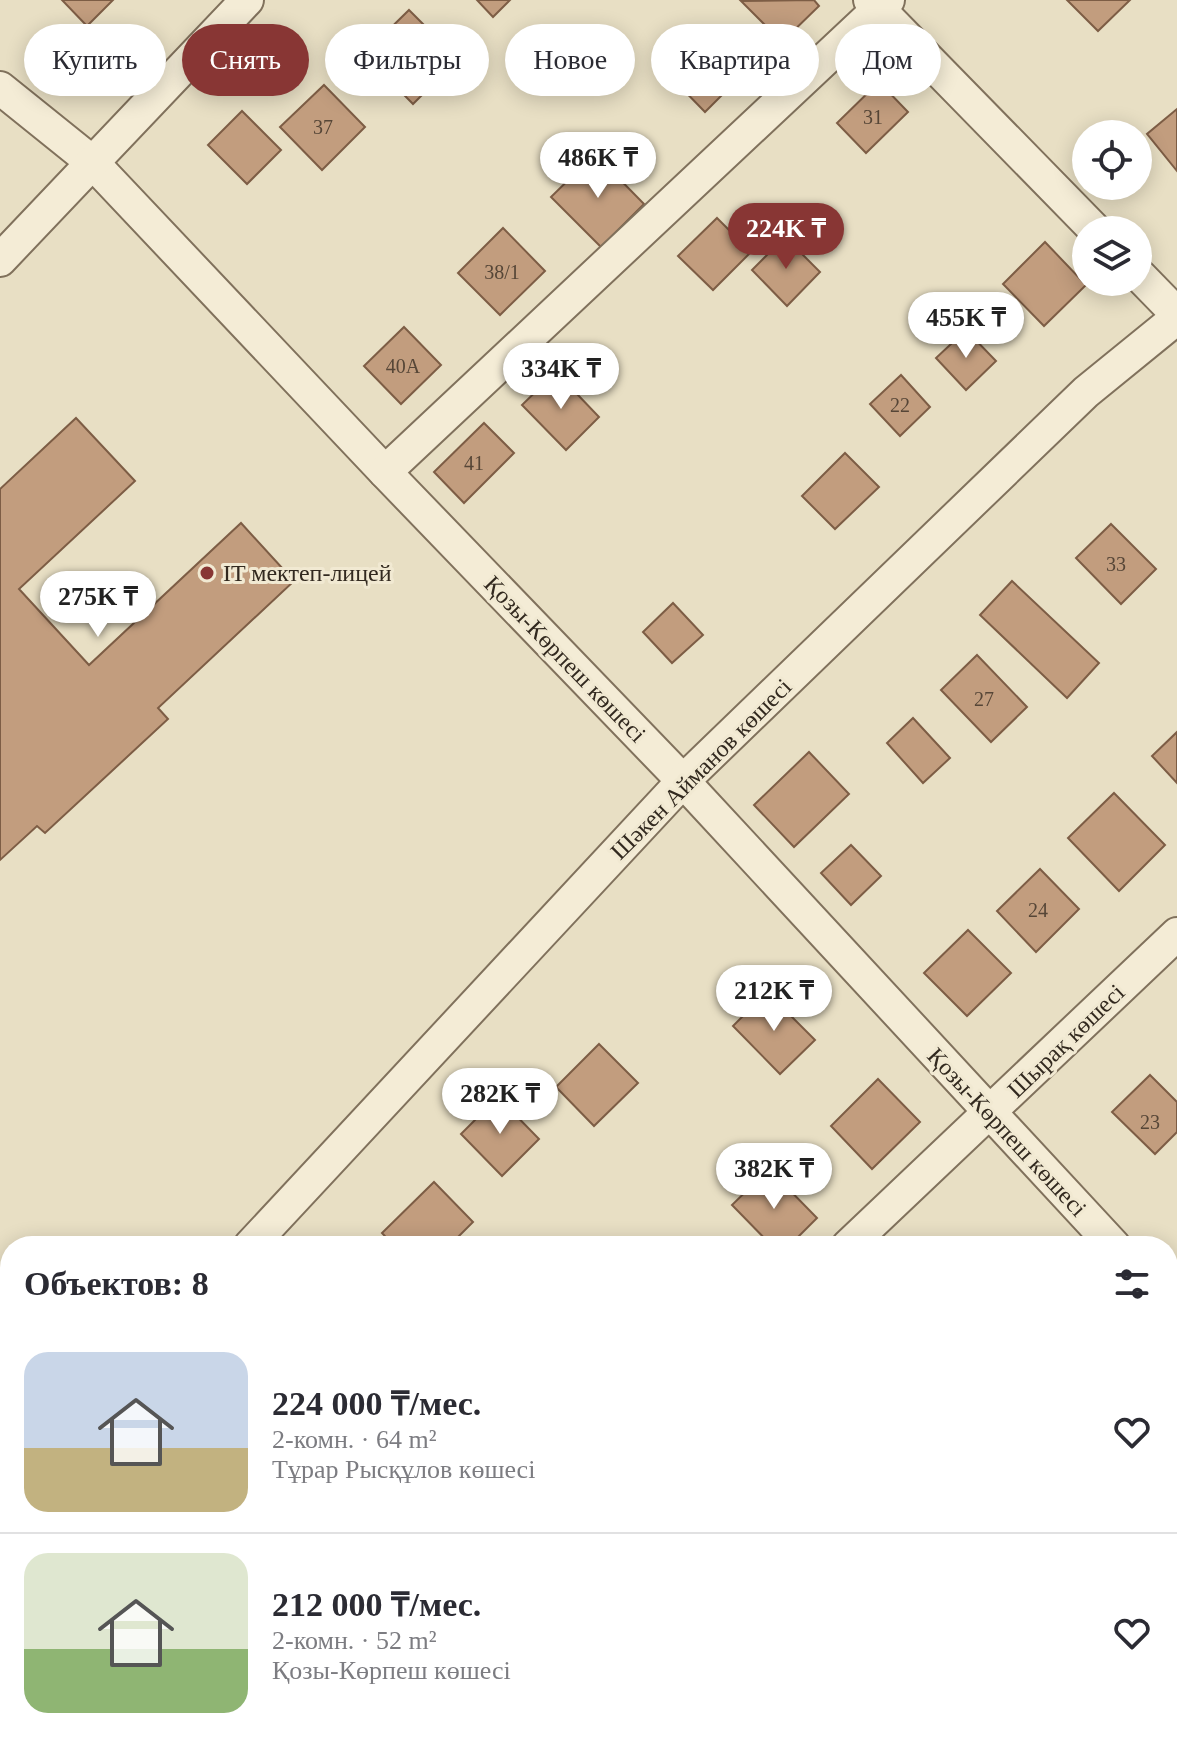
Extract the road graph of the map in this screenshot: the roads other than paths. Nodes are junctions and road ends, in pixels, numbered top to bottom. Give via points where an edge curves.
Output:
1 (247, 0) edge
2 (879, 3) edge
3 (0, 88) edge
4 (92, 162) junction
5 (1082, 216) edge
6 (0, 260) edge
7 (1152, 289) edge
8 (1177, 316) edge
9 (385, 472) junction
10 (683, 781) junction
11 (1177, 934) edge
12 (990, 1115) junction
13 (259, 1236) edge
14 (859, 1236) edge
15 (1105, 1236) edge

1 - 4 street
2 - 5 street
2 - 9 street
3 - 4 street, Қозы-Көрпеш көшесі
4 - 6 street
4 - 9 street, Қозы-Көрпеш көшесі
7 - 8 street
8 - 10 street, Шәкен Айманов көшесі via 1086,392
9 - 10 street, Қозы-Көрпеш көшесі
10 - 12 street, Қозы-Көрпеш көшесі
10 - 13 street, Шәкен Айманов көшесі
11 - 12 street, Шырақ көшесі
12 - 14 street, Шырақ көшесі
12 - 15 street, Қозы-Көрпеш көшесі

